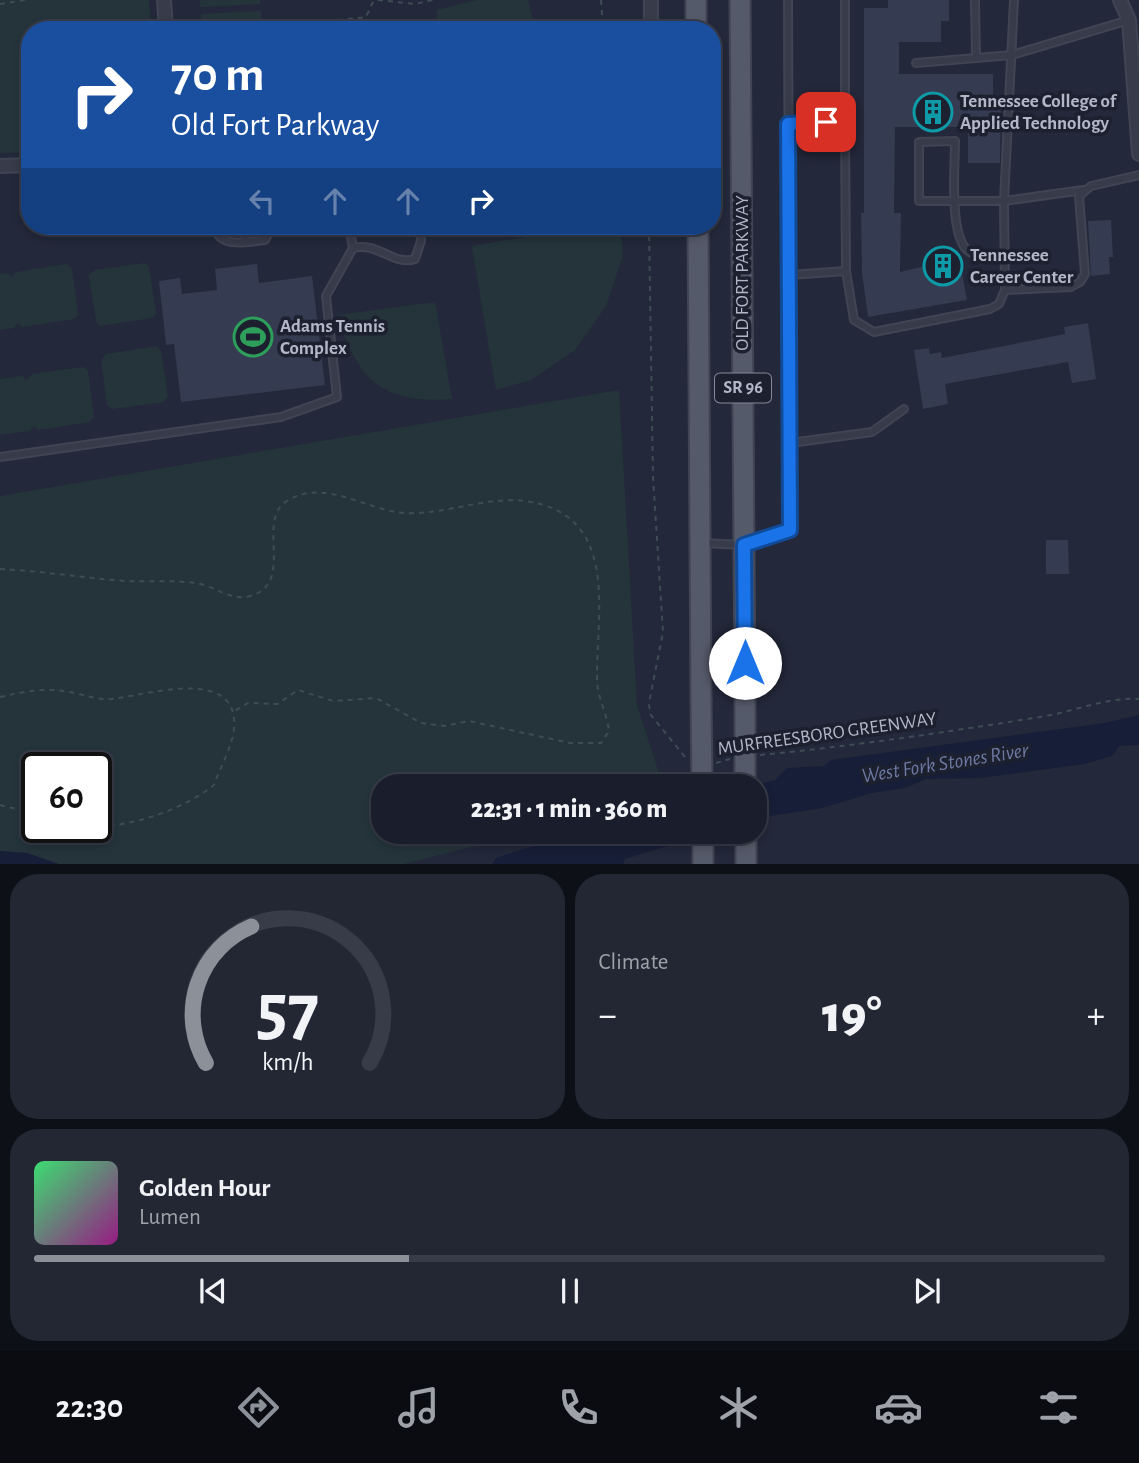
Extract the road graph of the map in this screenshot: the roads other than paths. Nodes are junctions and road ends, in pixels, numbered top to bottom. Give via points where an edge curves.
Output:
1 (164, 0) edge
2 (651, 0) edge
3 (696, 0) edge
4 (740, 0) edge
5 (788, 0) edge
6 (845, 0) edge
7 (975, 0) edge
8 (1014, 0) edge
9 (1120, 0) edge
10 (1129, 20) junction
11 (165, 21) edge
12 (651, 21) edge
13 (696, 21) edge
14 (1135, 49) edge
15 (1012, 55) junction
16 (976, 58) junction
17 (916, 63) dead end
18 (845, 121) junction
19 (788, 124) junction
20 (1139, 154) edge
21 (21, 165) edge
22 (0, 166) edge
23 (1139, 175) edge
24 (1083, 190) junction
25 (1004, 201) junction
26 (955, 202) junction
27 (219, 235) edge
28 (245, 235) edge
29 (268, 235) edge
30 (351, 235) edge
31 (421, 235) edge
32 (698, 235) edge
33 (246, 242) junction
34 (353, 248) junction
35 (1005, 258) junction
36 (846, 271) junction
37 (789, 275) junction
38 (1005, 290) junction
39 (904, 410) dead end
40 (790, 443) junction
41 (0, 457) edge
42 (700, 543) junction
43 (744, 545) junction
44 (702, 774) edge
45 (746, 774) edge
46 (702, 844) edge
47 (746, 844) edge
48 (703, 864) edge
49 (746, 864) edge

1 - 11 street
2 - 12 street
3 - 13 main road
4 - 43 main road, OLD FORT PARKWAY / SR 96
5 - 19 lane
6 - 18 lane
7 - 16 lane
8 - 15 lane
9 - 10 street
10 - 14 street
10 - 15 lane
14 - 20 street
15 - 16 lane
15 - 25 lane
16 - 17 lane
18 - 19 lane
18 - 36 lane
19 - 37 lane
21 - 22 street
23 - 24 lane
24 - 25 lane
24 - 38 lane via 1079,196 1085,274 1080,282 1071,287
25 - 26 lane
25 - 35 lane
26 - 26 lane via 919,201 919,142 956,141
26 - 35 lane via 959,236 967,250
27 - 33 lane via 232,243
28 - 33 lane
29 - 33 lane via 265,240
30 - 34 lane
31 - 34 lane via 411,261 365,245
32 - 42 main road, SR 96
34 - 41 lane via 326,296 337,397 281,417
35 - 38 lane
36 - 37 lane
36 - 38 lane via 854,320 874,332 990,309 999,304
37 - 40 lane
39 - 40 lane via 872,432
40 - 43 lane via 790,530
42 - 43 lane
42 - 44 main road, SR 96, bridge
43 - 45 main road, OLD FORT PARKWAY / SR 96, bridge
46 - 48 main road
47 - 49 main road

